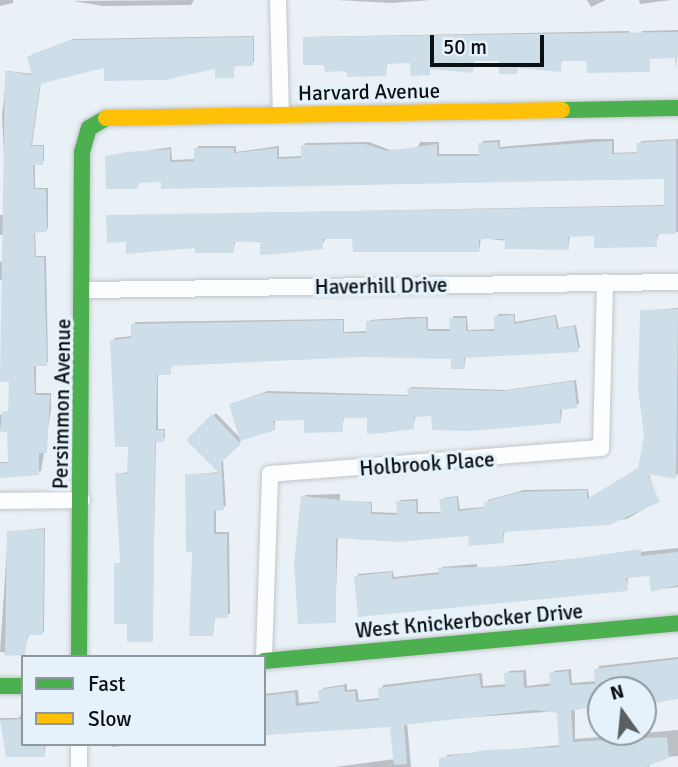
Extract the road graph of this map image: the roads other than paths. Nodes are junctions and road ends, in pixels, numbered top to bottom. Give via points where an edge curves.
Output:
1 (278, 0) edge
2 (678, 108) edge
3 (281, 114) junction
4 (82, 152) joint
5 (605, 282) junction
6 (678, 282) edge
7 (84, 290) junction
8 (82, 500) junction
9 (0, 501) edge
10 (678, 623) edge
11 (79, 655) edge
12 (264, 655) edge
13 (266, 659) edge
14 (0, 686) edge
15 (21, 686) edge
16 (79, 746) edge
17 (79, 767) edge

1 - 3 street
2 - 3 street, Harvard Avenue
3 - 4 street, Harvard Avenue via 108,117 89,128
4 - 7 street, Persimmon Avenue
5 - 6 street, Haverhill Drive
5 - 7 street, Haverhill Drive
5 - 12 street, Holbrook Place via 601,448 270,474
7 - 8 street, Persimmon Avenue
8 - 9 street
8 - 11 street, Persimmon Avenue
10 - 13 street, West Knickerbocker Drive
14 - 15 street
16 - 17 street

